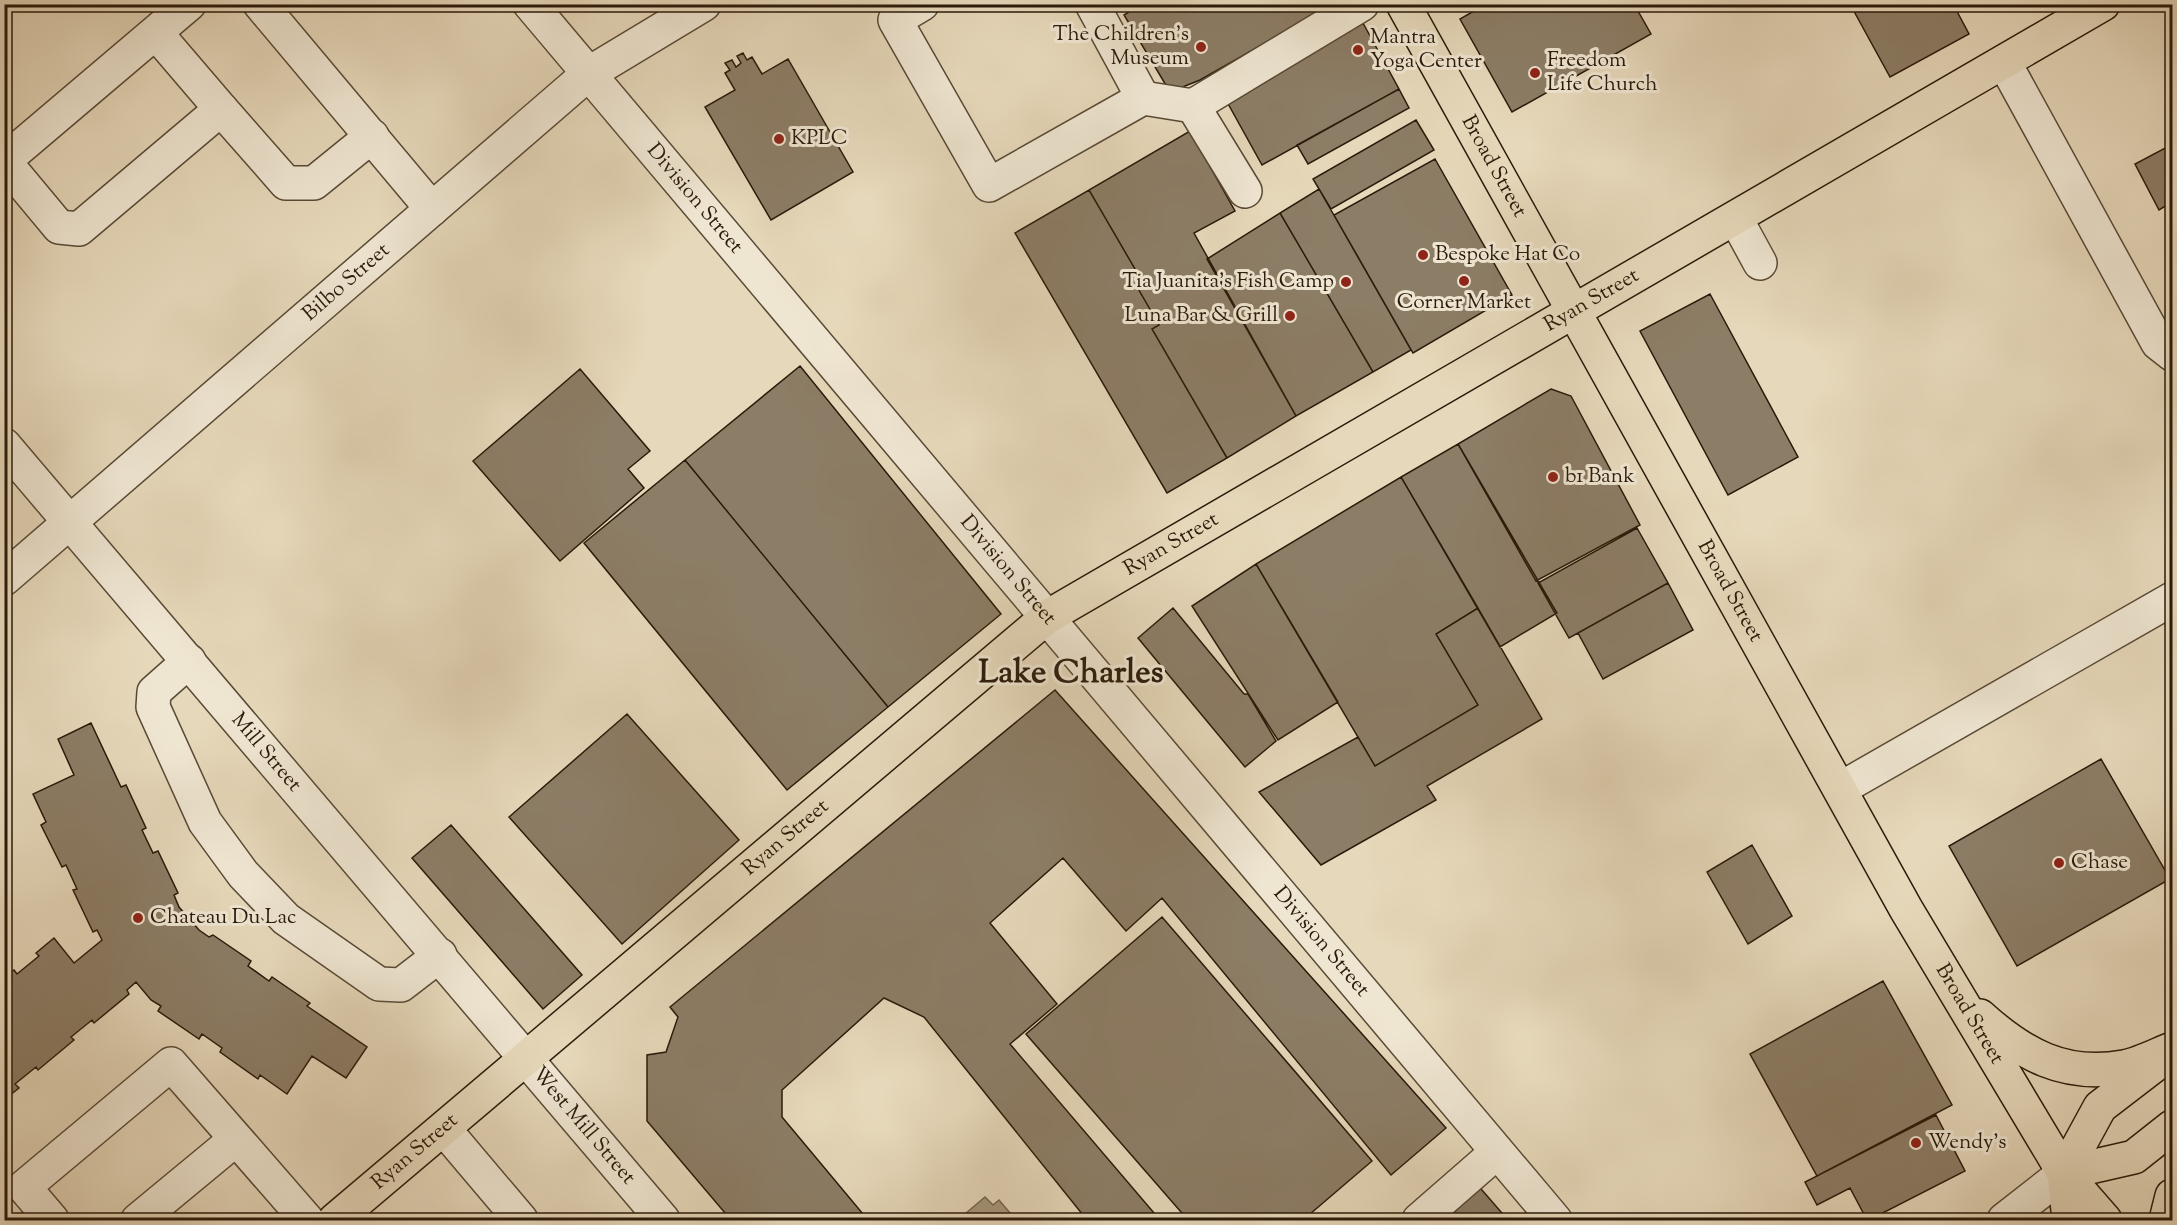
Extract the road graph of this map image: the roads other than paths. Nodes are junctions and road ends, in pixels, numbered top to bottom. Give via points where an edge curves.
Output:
1 (189, 4) edge
2 (260, 4) edge
3 (530, 4) edge
4 (704, 4) edge
5 (922, 4) edge
6 (1092, 4) edge
7 (1362, 4) edge
8 (1403, 4) edge
9 (2103, 4) edge
10 (156, 33) junction
11 (2004, 62) junction
12 (588, 74) junction
13 (1143, 98) junction
14 (1193, 106) junction
15 (221, 109) junction
16 (372, 136) junction
17 (1245, 191) dead end
18 (432, 209) junction
19 (1736, 219) junction
20 (1760, 263) dead end
21 (1574, 314) junction
22 (2172, 354) edge
23 (4, 445) edge
24 (71, 523) junction
25 (4, 579) edge
26 (2172, 599) edge
27 (1047, 617) junction
28 (189, 661) junction
29 (1840, 789) junction
30 (440, 955) junction
31 (1945, 973) junction
32 (2172, 1050) edge
33 (528, 1059) junction
34 (2172, 1127) edge
35 (444, 1129) junction
36 (236, 1139) junction
37 (1497, 1152) junction
38 (2064, 1173) junction
39 (2172, 1196) edge
40 (52, 1221) edge
41 (138, 1221) edge
42 (307, 1221) edge
43 (336, 1221) edge
44 (521, 1221) edge
45 (663, 1221) edge
46 (1419, 1221) edge
47 (1555, 1221) edge
48 (2004, 1221) edge
49 (2069, 1221) edge
50 (2104, 1221) edge
51 (2166, 1221) edge

1 - 10 street
2 - 16 street
3 - 12 street, Division Street
4 - 12 street, Bilbo Street
5 - 13 street via 895,20 989,185
6 - 13 street
7 - 14 street
8 - 21 main road, Broad Street
9 - 11 main road, Ryan Street
10 - 15 street
10 - 15 street via 4,161 59,227 79,228
11 - 19 main road, Ryan Street
11 - 22 street via 2158,343
12 - 18 street, Bilbo Street
12 - 27 street, Division Street
13 - 14 street
14 - 17 street
15 - 16 street via 286,183 314,183
16 - 18 street
18 - 24 street, Bilbo Street
19 - 20 street
19 - 21 main road, Ryan Street
21 - 27 main road, Ryan Street
21 - 29 main road, Broad Street
23 - 24 street, Mill Street
24 - 25 street, Bilbo Street
24 - 28 street, Mill Street
26 - 29 street
27 - 33 main road, Ryan Street
27 - 37 street, Division Street
28 - 30 street, Mill Street
28 - 30 street via 154,692 153,707 205,822 243,873 286,919 379,984 401,985
29 - 31 main road, Broad Street
30 - 33 street, Mill Street
31 - 32 main road via 1980,1016 2009,1042 2045,1061 2087,1069 2125,1067
31 - 38 main road, Broad Street
32 - 38 main road via 2100,1107
33 - 35 main road, Ryan Street
33 - 45 street, West Mill Street
34 - 38 main road via 2134,1157
35 - 43 main road, Ryan Street
35 - 44 street
36 - 40 street via 171,1064 24,1187
36 - 41 street
36 - 42 street
37 - 46 street
37 - 47 street, Division Street
38 - 48 street
38 - 49 main road
38 - 50 main road, Broad Street
39 - 51 main road

